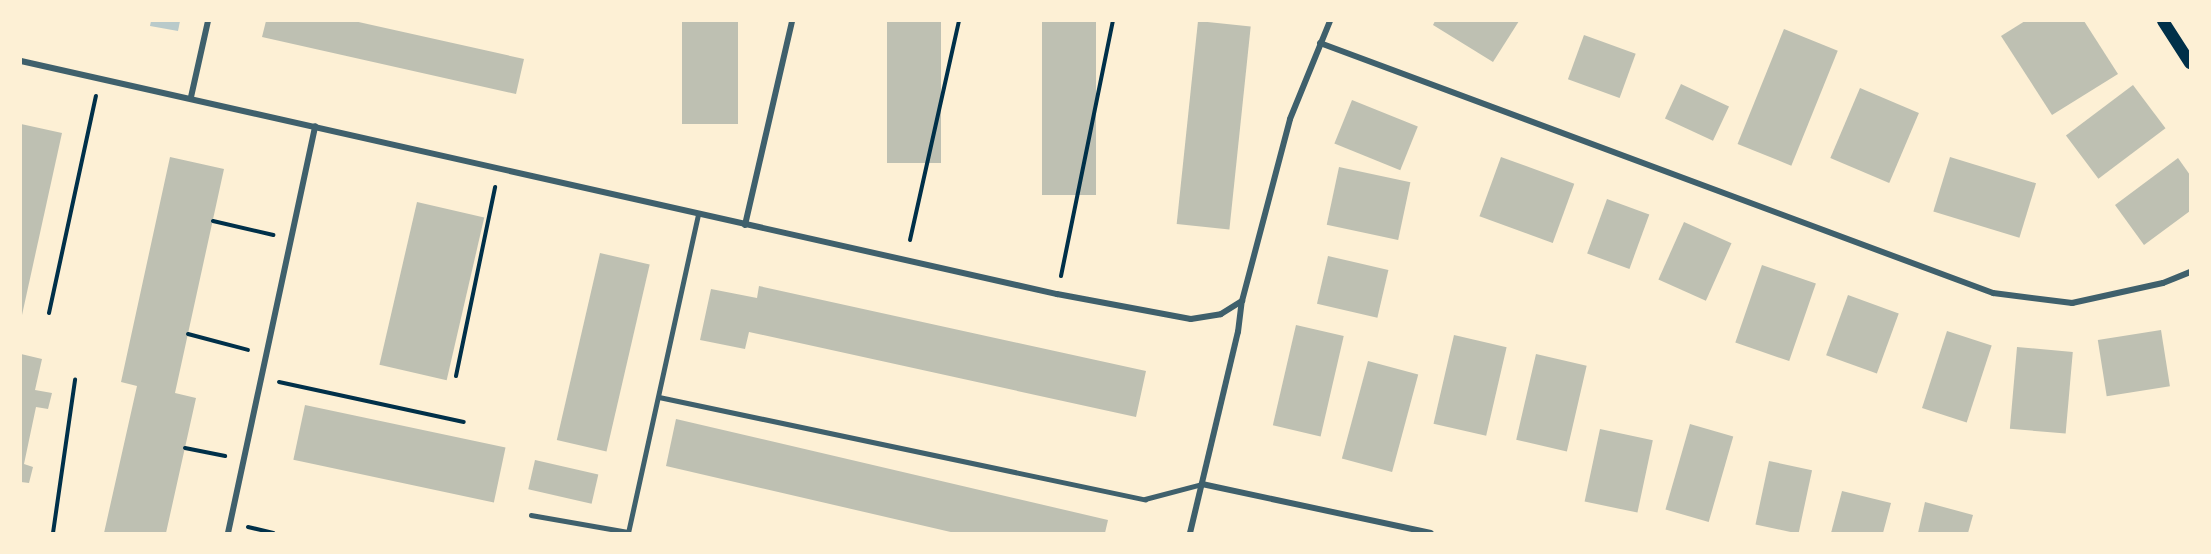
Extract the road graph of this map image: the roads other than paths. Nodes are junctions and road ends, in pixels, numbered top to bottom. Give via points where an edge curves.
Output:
1 (208, 21) edge
2 (792, 21) edge
3 (1330, 21) edge
4 (2163, 21) edge
5 (1320, 43) junction
6 (21, 61) edge
7 (2190, 63) edge
8 (192, 97) junction
9 (315, 126) junction
10 (698, 215) junction
11 (745, 225) junction
12 (2190, 272) edge
13 (1242, 301) junction
14 (659, 397) junction
15 (1202, 484) junction
16 (531, 515) dead end
17 (628, 532) edge
18 (228, 533) edge
19 (1190, 533) edge
20 (1431, 533) edge

1 - 8 street
2 - 11 street
3 - 5 street
4 - 7 main road
5 - 12 street via 1992,293 2072,303 2163,283
5 - 13 street via 1290,119
6 - 8 street
8 - 9 street
9 - 10 street
9 - 18 street
10 - 11 street
10 - 14 lane
11 - 13 street via 1191,319 1221,314
13 - 15 street
14 - 15 lane via 1145,499
14 - 17 lane
15 - 19 street
15 - 20 street
16 - 17 lane

